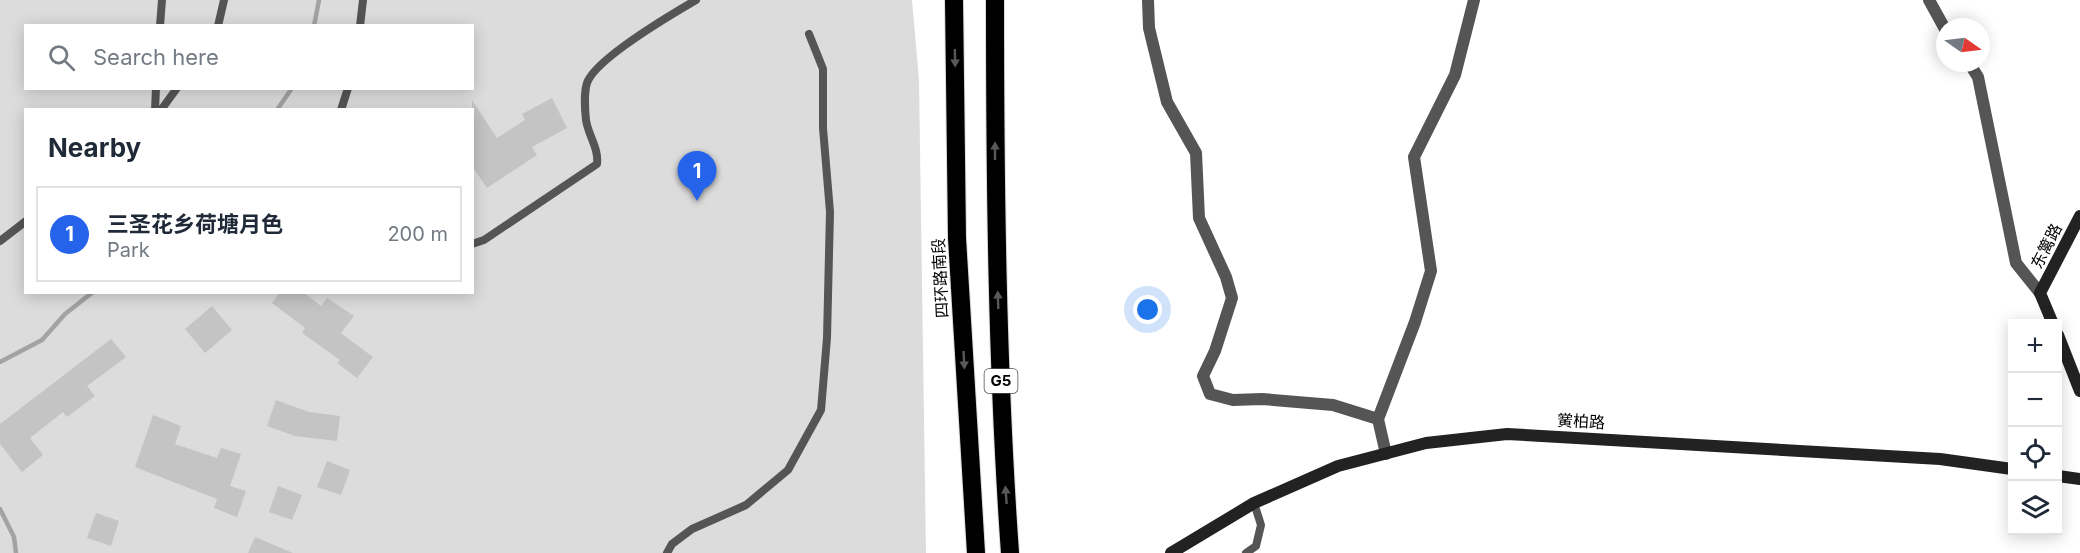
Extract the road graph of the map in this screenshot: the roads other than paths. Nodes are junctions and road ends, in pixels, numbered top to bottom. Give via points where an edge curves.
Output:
1 (162, 0) edge
2 (224, 0) edge
3 (363, 0) edge
4 (696, 0) edge
5 (954, 0) edge
6 (995, 0) edge
7 (1148, 0) edge
8 (1474, 0) edge
9 (1929, 0) edge
10 (1939, 18) edge
11 (160, 24) edge
12 (218, 24) edge
13 (360, 24) edge
14 (809, 34) dead end
15 (1975, 72) edge
16 (156, 90) edge
17 (176, 90) edge
18 (347, 90) edge
19 (155, 108) edge
20 (162, 108) edge
21 (342, 108) edge
22 (2080, 216) edge
23 (24, 223) edge
24 (0, 241) edge
25 (474, 243) edge
26 (2040, 293) junction
27 (2051, 319) edge
28 (2062, 345) edge
29 (2080, 390) edge
30 (1378, 419) junction
31 (1386, 454) junction
32 (2008, 468) edge
33 (2062, 477) edge
34 (2080, 479) edge
35 (1254, 503) junction
36 (667, 553) edge
37 (976, 553) edge
38 (1010, 553) edge
39 (1171, 553) edge
40 (1246, 553) edge

1 - 11 lane
2 - 12 lane
3 - 13 lane
4 - 25 lane via 641,34 601,65 587,82 586,121 598,155 597,164
5 -> 37 highway, 四环路南段 / G5 via 957,238
38 -> 6 highway, G5 via 995,209
7 - 30 street via 1149,28 1167,102 1196,153 1199,218 1232,298 1203,376 1210,394 1233,400 1333,405
8 - 30 street via 1455,75 1414,157 1431,271
9 - 10 street
14 - 36 lane via 823,69 830,212 821,410 788,470 746,505 692,529 672,543
15 - 26 street via 2016,263
16 - 19 lane
17 - 20 lane
18 - 21 lane
22 - 26 street, 东篱路
23 - 24 lane
26 - 27 street, 东篱路
28 - 29 street
30 - 31 street
31 - 32 street, 黉柏路 via 1426,443 1506,434 1940,459
31 - 35 street, 黉柏路 via 1338,466
33 - 34 street
35 - 39 street, 黉柏路
35 - 40 lane via 1261,525 1256,546

